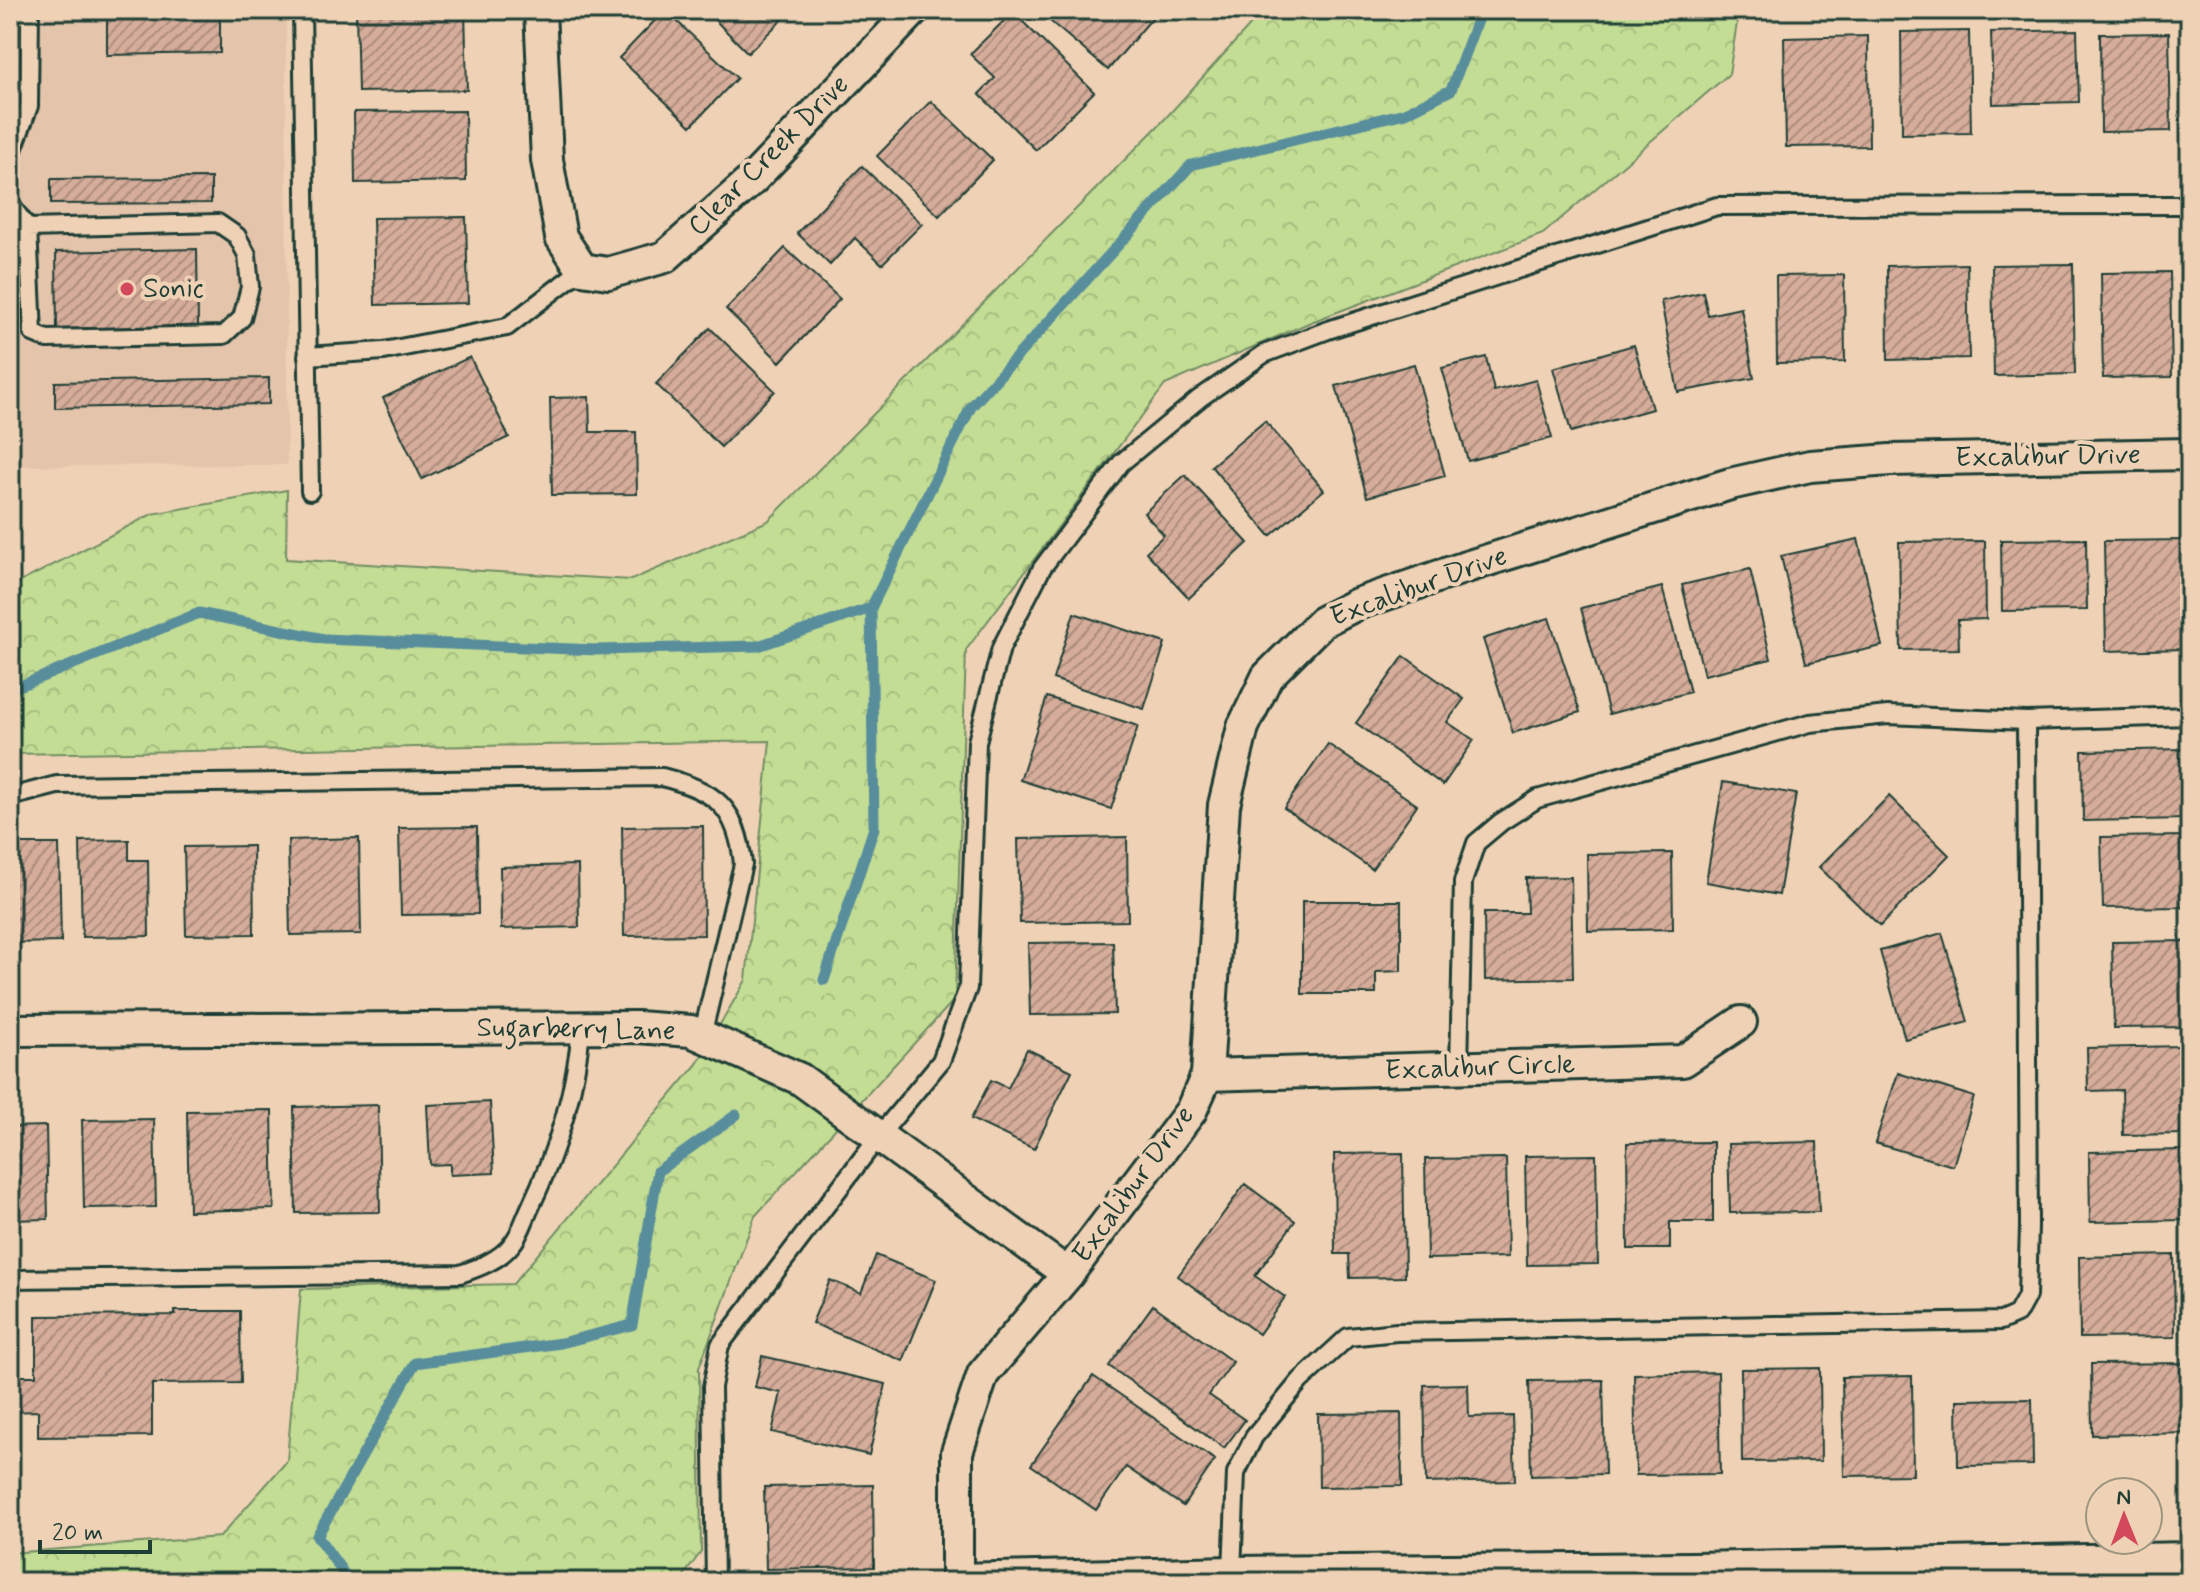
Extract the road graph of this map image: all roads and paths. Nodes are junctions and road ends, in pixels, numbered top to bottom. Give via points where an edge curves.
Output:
1 (30, 10) edge
2 (302, 10) edge
3 (540, 10) edge
4 (914, 10) edge
5 (10, 158) edge
6 (10, 204) edge
7 (2190, 205) edge
8 (28, 228) junction
9 (595, 271) junction
10 (307, 356) junction
11 (2190, 454) edge
12 (310, 491) dead end
13 (2190, 716) edge
14 (2026, 721) junction
15 (10, 797) edge
16 (1741, 1022) dead end
17 (581, 1028) junction
18 (10, 1030) edge
19 (702, 1036) junction
20 (1459, 1069) junction
21 (1207, 1075) junction
22 (879, 1136) junction
23 (1068, 1274) junction
24 (10, 1279) edge
25 (2190, 1558) edge
26 (1232, 1572) junction
27 (957, 1581) edge
28 (715, 1582) edge

1 - 5 lane via 29,106
2 - 10 lane
3 - 9 street via 547,160 561,237
4 - 9 street, Clear Creek Drive via 753,179 665,257
6 - 8 lane
7 - 22 lane via 1717,206 1328,330 1264,354 1200,398 1121,463 1042,568 1001,648 977,742 968,988 941,1061
8 - 8 lane via 218,223 237,236 247,255 250,287 242,318 224,335 47,339 33,333
9 - 10 lane via 507,327 384,351
10 - 12 lane
11 - 21 street, Excalibur Drive via 1810,466 1730,484 1463,568 1357,604 1322,622 1267,677 1243,727 1224,805
13 - 14 lane
14 - 20 lane via 1888,715 1810,723 1537,799 1476,843 1463,882
14 - 26 lane via 2029,1226 2027,1296 2017,1314 2001,1321 1348,1337 1300,1381 1254,1437 1236,1473
15 - 19 lane via 57,785 662,777 692,785 731,815 743,864
16 - 20 street, Excalibur Circle via 1683,1061
17 - 18 street, Sugarberry Lane
17 - 19 street, Sugarberry Lane via 637,1027
17 - 24 lane via 578,1063 559,1135 533,1200 512,1244 485,1265 460,1274
19 - 22 street, Sugarberry Lane via 800,1079
20 - 21 street, Excalibur Circle
21 - 23 street, Excalibur Drive via 1191,1111
22 - 23 street, Sugarberry Lane
22 - 28 lane via 720,1345 712,1387
23 - 27 street, Excalibur Drive via 983,1374 957,1452
25 - 26 street
26 - 27 street

